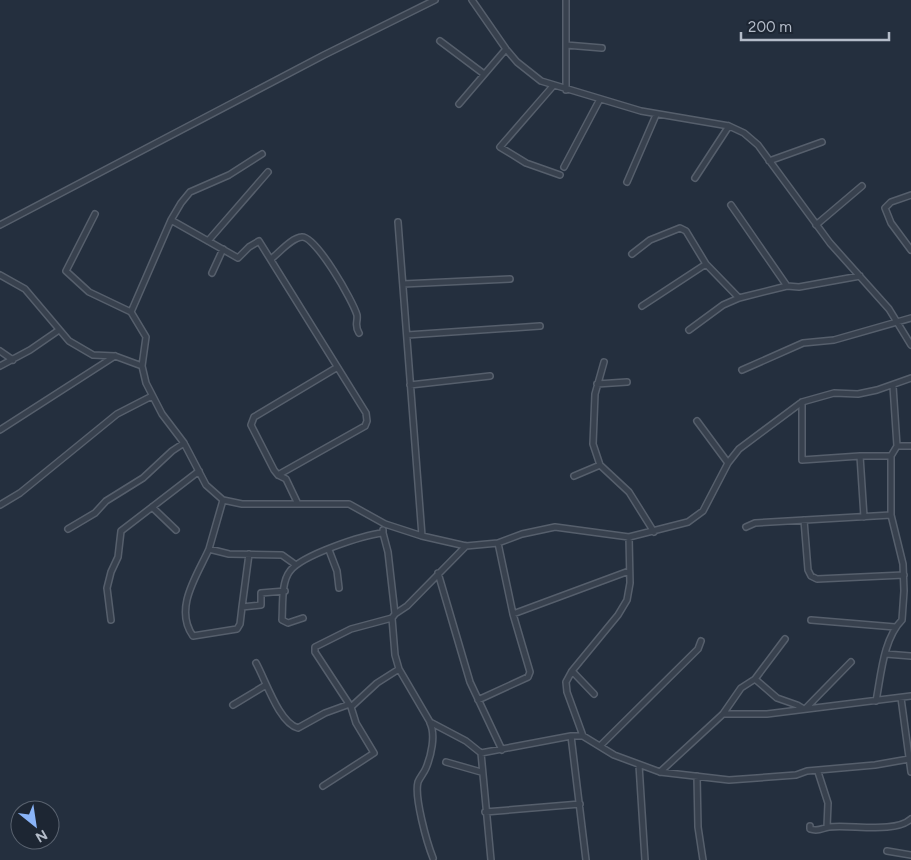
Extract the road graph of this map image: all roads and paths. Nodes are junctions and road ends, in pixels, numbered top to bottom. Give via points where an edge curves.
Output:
1 (436, 0) edge
2 (472, 0) edge
3 (566, 0) edge
4 (440, 41) dead end
5 (566, 45) junction
6 (602, 48) dead end
7 (506, 49) junction
8 (484, 74) junction
9 (553, 86) junction
10 (566, 90) junction
11 (600, 99) junction
12 (459, 104) dead end
13 (656, 114) junction
14 (730, 126) junction
15 (822, 142) dead end
16 (262, 154) dead end
17 (769, 161) junction
18 (564, 167) dead end
19 (268, 172) dead end
20 (560, 175) dead end
21 (695, 178) dead end
22 (627, 182) dead end
23 (862, 186) dead end
24 (911, 195) edge
25 (731, 205) dead end
26 (95, 214) dead end
27 (171, 220) junction
28 (398, 222) dead end
29 (0, 225) edge
30 (816, 225) junction
31 (208, 241) junction
32 (223, 249) junction
33 (911, 250) edge
34 (632, 254) dead end
35 (271, 259) junction
36 (706, 264) junction
37 (212, 273) dead end
38 (0, 275) edge
39 (860, 276) junction
40 (510, 279) dead end
41 (403, 284) junction
42 (787, 286) junction
43 (739, 298) junction
44 (642, 306) dead end
45 (131, 312) junction
46 (911, 318) edge
47 (899, 323) junction
48 (540, 326) dead end
49 (59, 330) junction
50 (689, 330) dead end
51 (359, 332) dead end
52 (407, 335) junction
53 (911, 345) edge
54 (0, 351) edge
55 (115, 356) junction
56 (13, 360) junction
57 (604, 362) dead end
58 (0, 366) edge
59 (142, 366) junction
60 (336, 368) junction
61 (742, 370) dead end
62 (490, 376) dead end
63 (911, 378) edge
64 (627, 382) dead end
65 (597, 384) junction
66 (410, 385) junction
67 (893, 386) junction
68 (152, 396) junction
69 (802, 402) junction
70 (697, 421) dead end
71 (0, 430) edge
72 (184, 443) junction
73 (897, 446) junction
74 (911, 446) edge
75 (860, 456) junction
76 (891, 456) junction
77 (728, 463) junction
78 (600, 465) junction
79 (200, 471) junction
80 (278, 475) junction
81 (574, 476) dead end
82 (223, 500) junction
83 (297, 502) junction
84 (0, 504) edge
85 (152, 507) junction
86 (891, 515) junction
87 (864, 517) junction
88 (804, 520) junction
89 (385, 524) junction
90 (746, 528) dead end
91 (68, 529) dead end
92 (176, 530) dead end
93 (654, 532) junction
94 (382, 533) junction
95 (422, 536) junction
96 (629, 537) junction
97 (498, 542) junction
98 (466, 546) junction
99 (208, 549) junction
100 (329, 550) junction
101 (249, 554) junction
102 (911, 562) edge
103 (903, 564) junction
104 (296, 566) junction
105 (629, 571) junction
106 (438, 573) junction
107 (904, 575) junction
108 (339, 588) dead end
109 (285, 591) junction
110 (242, 607) junction
111 (513, 614) junction
112 (393, 616) junction
113 (303, 618) dead end
114 (110, 620) dead end
115 (811, 620) dead end
116 (895, 627) junction
117 (785, 639) dead end
118 (701, 641) dead end
119 (886, 654) junction
120 (911, 656) edge
121 (851, 662) dead end
122 (256, 663) dead end
123 (399, 669) junction
124 (572, 671) junction
125 (755, 679) junction
126 (266, 685) junction
127 (594, 694) dead end
128 (911, 696) edge
129 (901, 698) junction
130 (478, 700) junction
131 (876, 700) junction
132 (232, 705) dead end
133 (349, 706) junction
134 (804, 708) junction
135 (723, 714) junction
136 (430, 722) junction
137 (571, 736) junction
138 (583, 736) junction
139 (600, 746) junction
140 (502, 750) junction
141 (481, 753) junction
142 (909, 759) junction
143 (446, 762) dead end
144 (639, 765) junction
145 (481, 772) junction
146 (660, 772) junction
147 (818, 772) junction
148 (911, 772) edge
149 (697, 776) junction
150 (323, 786) dead end
151 (580, 804) junction
152 (485, 812) junction
153 (911, 819) edge
154 (810, 826) dead end
155 (827, 827) junction
156 (886, 851) dead end
157 (911, 855) edge
158 (433, 858) dead end
159 (491, 860) edge
160 (586, 860) edge
161 (645, 860) edge
162 (703, 860) edge

1 - 29 street
2 - 7 street
3 - 5 street
4 - 8 street
5 - 6 street
5 - 10 street
7 - 8 street
7 - 9 street via 531,74
8 - 12 street
9 - 10 street
9 - 20 street via 500,147 526,163
10 - 11 street
11 - 13 street
11 - 18 street
13 - 14 street
13 - 22 street
14 - 17 street via 758,145
14 - 21 street
15 - 17 street
16 - 27 street via 228,175 190,192
17 - 30 street
19 - 31 street
23 - 30 street
24 - 33 street via 891,202 885,208 891,223
25 - 42 street
26 - 45 street via 66,271 89,292
27 - 31 street
27 - 45 street
28 - 41 street
30 - 39 street
31 - 32 street
32 - 35 street via 238,258 259,241
32 - 37 street
34 - 36 street via 650,240 680,228 686,231
35 - 51 street via 293,241 307,237 334,272 357,314
35 - 60 street
36 - 43 street
36 - 44 street
38 - 49 street via 25,289
39 - 42 street via 799,287
39 - 47 street
40 - 41 street
41 - 52 street
42 - 43 street
43 - 50 street via 723,305
45 - 59 street via 146,337
46 - 47 street
47 - 53 street
47 - 61 street via 834,340 794,345
48 - 52 street
49 - 55 street via 69,341 93,355
49 - 56 street
52 - 66 street
54 - 56 street
55 - 59 street
55 - 71 street
56 - 58 street
57 - 65 street
59 - 68 street
60 - 80 street via 252,421 250,428
60 - 80 street via 368,421 365,426
62 - 66 street
63 - 67 street
64 - 65 street
65 - 78 street via 593,444
66 - 95 street
67 - 69 street via 858,394 834,393
67 - 73 street
68 - 72 street
68 - 84 street via 116,414 20,493
69 - 75 street via 802,460
69 - 77 street via 740,449
70 - 77 street
72 - 79 street
72 - 91 street via 143,478 106,501 96,513
73 - 74 street
73 - 76 street
75 - 76 street
75 - 87 street
76 - 86 street
77 - 93 street via 703,511 688,522
78 - 81 street
78 - 93 street via 629,492
79 - 82 street via 206,485
79 - 85 street
80 - 83 street via 286,479
82 - 83 street via 242,504
82 - 99 street
83 - 89 street via 349,504
85 - 92 street
85 - 114 street via 121,531 118,558 107,588
86 - 87 street
86 - 103 street
87 - 88 street
88 - 90 street via 755,523
88 - 107 street via 808,570 816,579
89 - 94 street
89 - 95 street
93 - 96 street
94 - 100 street via 361,536
94 - 112 street via 388,552
95 - 98 street
96 - 97 street via 555,526
96 - 105 street
97 - 98 street
97 - 111 street
98 - 106 street
99 - 101 street
99 - 110 street via 192,581 186,607 191,633 193,636 237,629
100 - 104 street
100 - 108 street
101 - 104 street via 282,555
101 - 110 street
102 - 103 street
103 - 107 street
104 - 109 street via 289,571
105 - 111 street
105 - 124 street via 627,600
106 - 112 street
106 - 130 street
107 - 116 street via 902,620
109 - 110 street via 264,591 261,593 261,605
109 - 113 street via 284,622
111 - 130 street via 530,672 528,676
112 - 123 street
112 - 133 street via 351,629 314,647
115 - 116 street
116 - 119 street
117 - 125 street
118 - 139 street via 698,649
119 - 120 street
119 - 131 street
121 - 134 street
122 - 126 street
123 - 133 street
123 - 136 street
124 - 127 street
124 - 138 street via 566,682 567,692
125 - 134 street via 777,698
125 - 135 street via 741,688
126 - 132 street
126 - 133 street via 282,716 291,726 298,728 325,713
128 - 129 street
129 - 131 street
129 - 142 street
130 - 140 street
131 - 134 street
133 - 150 street via 374,753
134 - 135 street via 766,714
135 - 146 street
136 - 141 street
136 - 158 street via 433,735 430,752 418,783 422,822
137 - 138 street
137 - 140 street
137 - 151 street
138 - 139 street
139 - 144 street
140 - 141 street
141 - 145 street
142 - 147 street
142 - 148 street
143 - 145 street
144 - 146 street
144 - 161 street
145 - 152 street
146 - 149 street
147 - 149 street via 729,780
147 - 155 street via 828,803
149 - 162 street via 698,827
151 - 152 street
151 - 160 street
152 - 159 street
153 - 155 street via 885,826
154 - 155 street via 810,829 818,831
156 - 157 street

